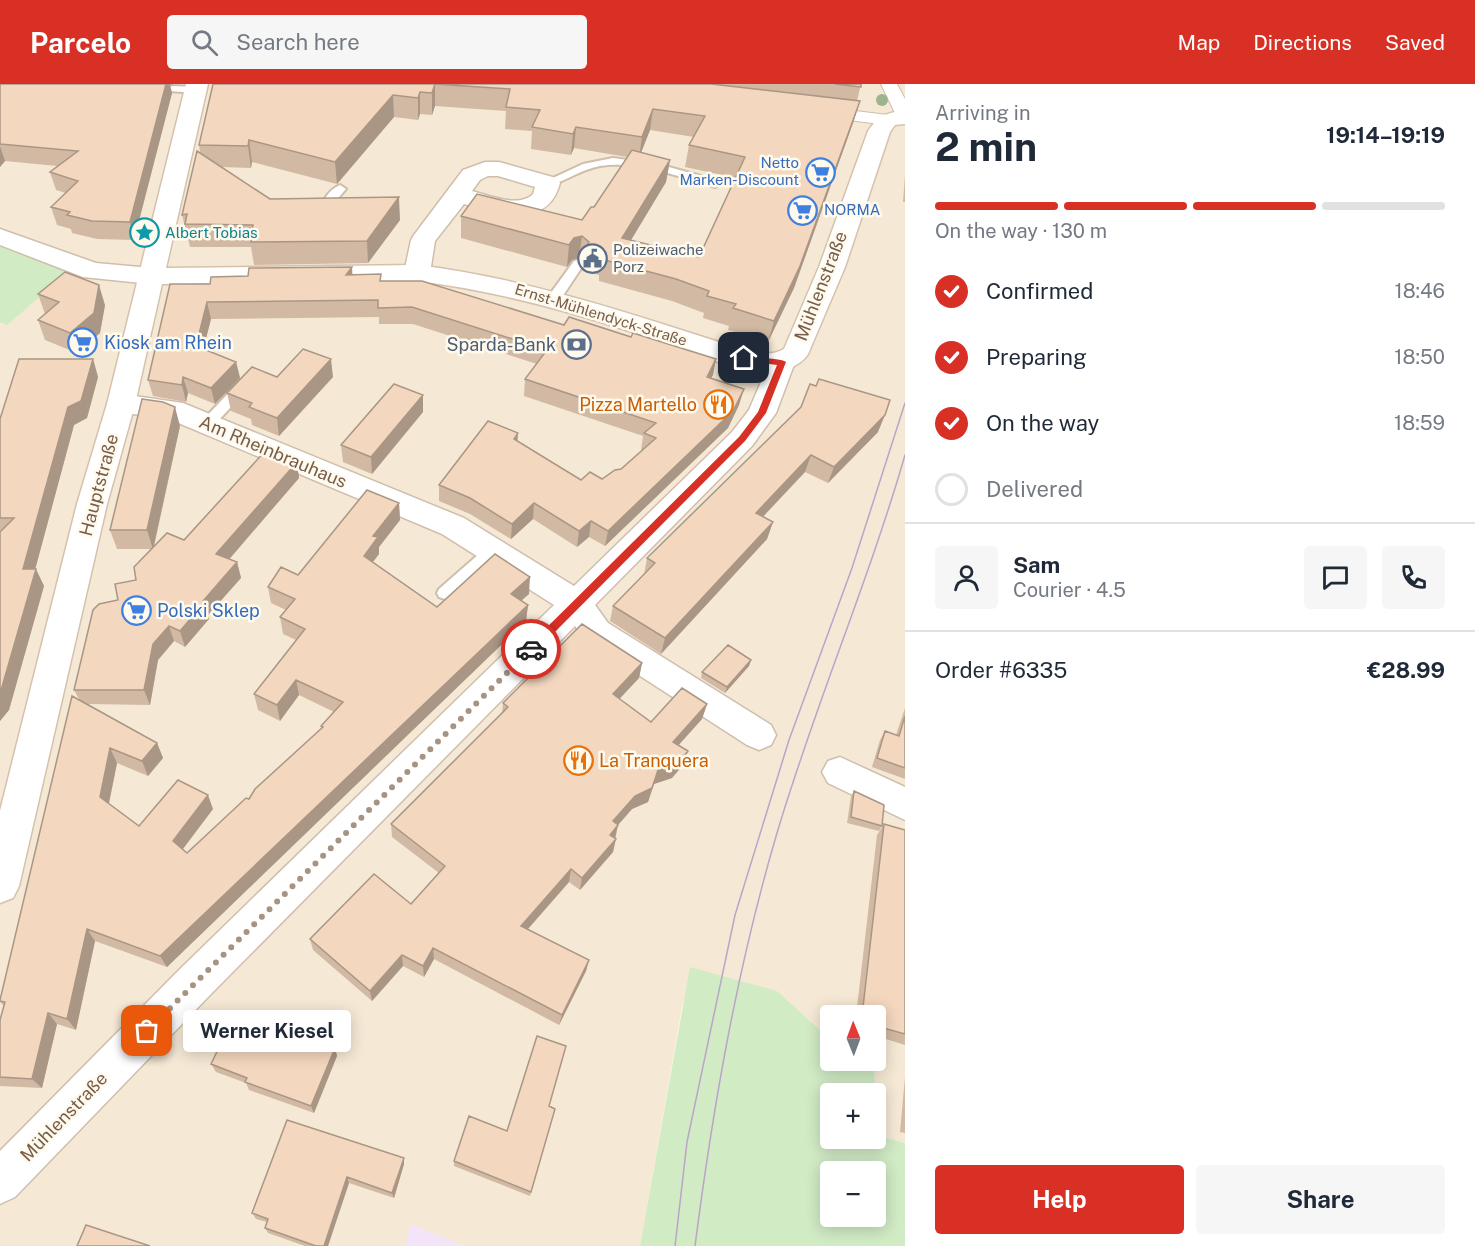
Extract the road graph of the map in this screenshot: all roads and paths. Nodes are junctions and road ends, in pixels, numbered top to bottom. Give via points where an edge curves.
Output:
1 (889, 84) edge
2 (189, 88) edge
3 (810, 111) edge
4 (899, 117) edge
5 (548, 183) junction
6 (715, 183) dead end
7 (340, 189) dead end
8 (458, 195) junction
9 (324, 215) edge
10 (0, 236) edge
11 (578, 264) dead end
12 (417, 273) junction
13 (151, 276) junction
14 (553, 300) junction
15 (782, 362) junction
16 (248, 372) edge
17 (121, 404) junction
18 (207, 424) junction
19 (492, 551) junction
20 (445, 593) dead end
21 (577, 604) junction
22 (759, 735) dead end
23 (840, 772) dead end
24 (905, 804) edge
25 (2, 864) edge
26 (0, 1182) edge

1 - 4 street
2 - 13 street, Hauptstraße
3 - 4 street
4 - 15 street, Mühlenstraße via 879,130 832,267 795,354
5 - 6 lane via 613,162
5 - 8 street via 499,169 484,169 471,175
5 - 8 street via 542,202 533,208
7 - 9 lane via 327,203
8 - 12 street via 423,240
10 - 13 street, Ernst-Mühlendyck-Straße via 92,271
11 - 14 lane
12 - 13 street, Ernst-Mühlendyck-Straße
12 - 14 street, Ernst-Mühlendyck-Straße via 470,279
13 - 17 street, Hauptstraße
14 - 15 street, Ernst-Mühlendyck-Straße via 744,358
15 - 21 street, Mühlenstraße via 762,413 742,439
16 - 18 lane via 249,380
17 - 18 street, Am Rheinbrauhaus via 173,410
17 - 25 street, Hauptstraße via 92,504
18 - 19 street, Am Rheinbrauhaus via 453,526
19 - 20 lane
19 - 21 street, Am Rheinbrauhaus
21 - 22 street via 597,632
21 - 26 street, Mühlenstraße via 195,982
23 - 24 street

